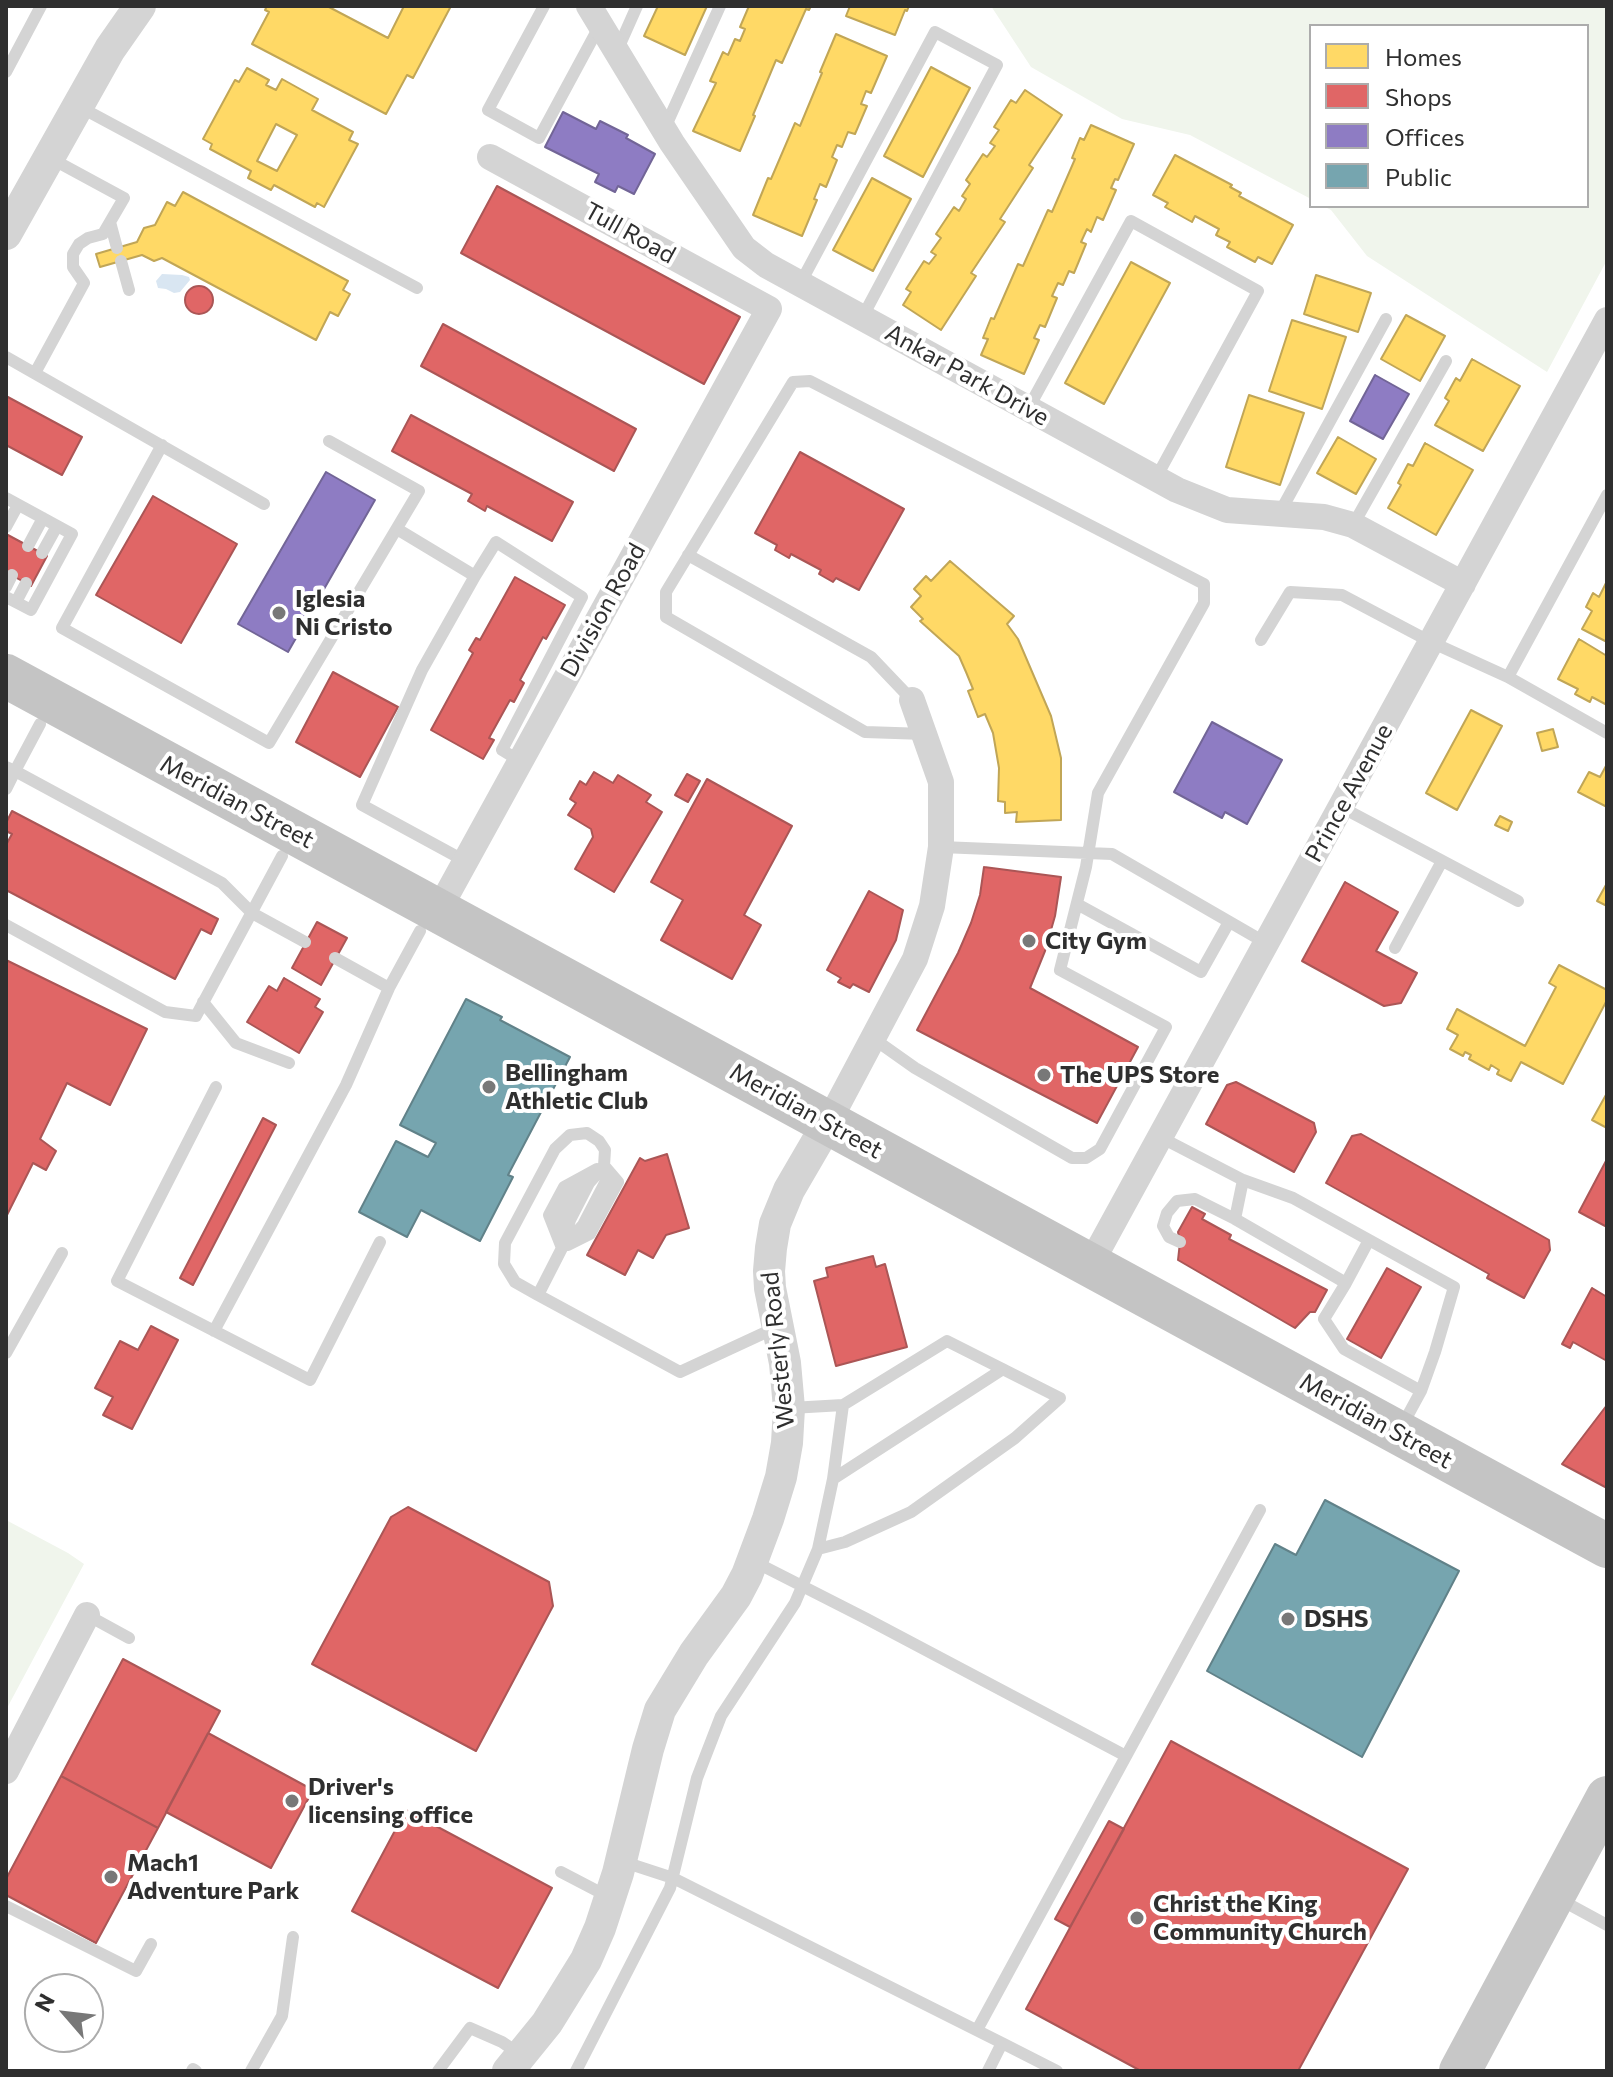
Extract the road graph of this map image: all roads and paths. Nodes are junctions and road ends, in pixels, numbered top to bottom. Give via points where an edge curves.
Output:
1 (41, 6) edge
2 (140, 6) edge
3 (544, 6) edge
4 (637, 6) edge
5 (720, 6) edge
6 (595, 15) edge
7 (617, 51) junction
8 (6, 72) edge
9 (78, 106) junction
10 (664, 130) junction
11 (49, 157) junction
12 (490, 157) dead end
13 (110, 222) junction
14 (6, 234) edge
15 (800, 284) junction
16 (417, 288) dead end
17 (129, 290) dead end
18 (769, 309) joint
19 (862, 318) junction
20 (1386, 319) dead end
21 (1607, 320) edge
22 (6, 357) edge
23 (1446, 361) dead end
24 (35, 373) junction
25 (1028, 409) junction
26 (329, 441) dead end
27 (162, 445) junction
28 (1156, 478) junction
29 (1607, 495) edge
30 (6, 498) edge
31 (264, 504) dead end
32 (18, 505) junction
33 (1279, 514) junction
34 (43, 518) junction
35 (1353, 525) junction
36 (57, 526) junction
37 (6, 527) edge
38 (397, 529) junction
39 (28, 546) dead end
40 (42, 553) dead end
41 (688, 555) junction
42 (475, 576) junction
43 (26, 583) dead end
44 (1463, 584) junction
45 (11, 599) edge
46 (1261, 640) dead end
47 (1431, 642) junction
48 (6, 676) edge
49 (1508, 677) junction
50 (912, 700) joint
51 (23, 715) edge
52 (1607, 733) edge
53 (925, 734) junction
54 (520, 761) junction
55 (11, 769) edge
56 (6, 789) edge
57 (1341, 807) junction
58 (941, 847) junction
59 (1088, 854) junction
60 (282, 856) junction
61 (465, 861) junction
62 (1442, 861) junction
63 (1518, 901) dead end
64 (1077, 904) junction
65 (252, 913) junction
66 (429, 921) junction
67 (1229, 922) junction
68 (6, 925) edge
69 (305, 942) dead end
70 (1266, 943) junction
71 (1395, 948) dead end
72 (335, 958) dead end
73 (389, 988) junction
74 (203, 1002) junction
75 (874, 1039) junction
76 (289, 1063) dead end
77 (216, 1087) dead end
78 (821, 1134) junction
79 (1160, 1137) junction
80 (604, 1166) junction
81 (1243, 1180) junction
82 (1235, 1219) junction
83 (983, 1237) junction
84 (1369, 1240) junction
85 (380, 1242) dead end
86 (1180, 1242) dead end
87 (562, 1248) junction
88 (62, 1253) dead end
89 (1090, 1265) junction
90 (1346, 1283) junction
91 (538, 1295) junction
92 (1310, 1312) dead end
93 (1324, 1319) junction
94 (778, 1326) junction
95 (214, 1331) junction
96 (6, 1353) edge
97 (1003, 1369) junction
98 (1421, 1391) junction
99 (843, 1405) junction
100 (789, 1408) junction
101 (1398, 1433) junction
102 (833, 1479) junction
103 (1260, 1510) dead end
104 (1607, 1546) edge
105 (818, 1549) junction
106 (753, 1561) junction
107 (1607, 1576) edge
108 (803, 1586) junction
109 (87, 1615) joint
110 (129, 1638) dead end
111 (1126, 1756) junction
112 (7, 1768) edge
113 (1607, 1797) edge
114 (621, 1861) junction
115 (561, 1872) dead end
116 (673, 1878) junction
117 (1554, 1897) junction
118 (610, 1898) junction
119 (6, 1906) edge
120 (1607, 1925) edge
121 (293, 1937) dead end
122 (151, 1944) dead end
123 (977, 2030) junction
124 (1002, 2043) junction
125 (514, 2063) edge
126 (251, 2071) edge
127 (438, 2071) edge
128 (576, 2071) edge
129 (988, 2071) edge
130 (1057, 2071) edge
131 (1460, 2071) edge

1 - 8 lane
2 - 9 street
3 - 6 lane via 488,110 539,138
4 - 7 lane
5 - 10 lane
6 - 7 street, Ankar Park Drive
7 - 10 street, Ankar Park Drive
9 - 11 street
9 - 16 lane
10 - 15 street, Ankar Park Drive via 744,248
11 - 13 lane via 124,198
11 - 14 street
12 - 18 street, Tull Road
13 - 17 lane
13 - 24 lane via 103,234 88,238 73,254 73,267 84,283
15 - 19 street, Ankar Park Drive
15 - 19 lane via 935,32 997,65
18 - 54 street, Division Road
19 - 25 street, Ankar Park Drive
20 - 33 lane
21 - 44 street, Prince Avenue
22 - 24 lane
23 - 35 lane
24 - 27 lane
25 - 28 street, Ankar Park Drive
25 - 28 lane via 1131,221 1258,291
26 - 38 lane via 419,491
27 - 31 lane
27 - 38 lane via 62,628 269,743
28 - 33 street, Ankar Park Drive via 1227,510
29 - 49 lane
30 - 32 lane
32 - 34 lane
32 - 37 lane
33 - 35 street, Ankar Park Drive
34 - 36 lane
34 - 39 lane
35 - 44 street, Ankar Park Drive
36 - 40 lane
36 - 45 lane via 72,534 31,610
38 - 42 lane
41 - 50 lane via 871,657
41 - 53 lane via 666,592 666,617 865,732
41 - 59 lane via 793,382 810,381 1204,584 1204,603 1098,793
42 - 54 lane via 496,542 582,597 502,750
42 - 61 lane via 422,670 362,805
43 - 45 lane
44 - 47 street, Prince Avenue
46 - 47 lane via 1290,592 1342,595
47 - 49 lane
47 - 57 street, Prince Avenue
48 - 66 highway, Meridian Street
49 - 52 lane
50 - 53 street, Westerly Road
51 - 55 lane
51 - 60 highway, Meridian Street
53 - 58 street, Westerly Road via 941,782
54 - 61 street, Division Road
55 - 56 lane
55 - 65 lane via 222,883
57 - 62 lane
57 - 70 street, Prince Avenue
58 - 59 lane
58 - 75 street, Westerly Road via 932,906 915,959
59 - 64 lane
59 - 67 lane via 1112,854
60 - 65 lane
60 - 66 highway, Meridian Street
61 - 66 street, Division Road
62 - 63 lane
62 - 71 lane
64 - 67 lane via 1201,972
64 - 75 lane via 1060,970 1166,1027 1100,1149 1086,1158 1072,1158
65 - 69 lane
65 - 74 lane
66 - 73 lane
66 - 78 highway, Meridian Street
66 - 78 highway, Meridian Street via 573,999 617,1008
67 - 70 lane
68 - 74 lane via 165,1012 196,1016
70 - 79 street, Prince Avenue
72 - 73 lane
73 - 95 lane via 346,1085
74 - 76 lane via 236,1043
75 - 78 street, Westerly Road
77 - 95 lane via 117,1281
78 - 83 highway, Meridian Street
78 - 89 highway, Meridian Street
78 - 94 street, Westerly Road via 775,1224 769,1271
79 - 81 lane
79 - 89 street, Prince Avenue
80 - 87 lane via 570,1220
80 - 87 lane via 618,1182 590,1234
80 - 87 lane via 564,1187 549,1215
80 - 91 lane via 605,1150 599,1141 587,1133 570,1135 555,1149 505,1243 504,1264 515,1282
81 - 82 lane
81 - 84 lane via 1293,1198
82 - 86 lane via 1195,1199 1177,1201 1163,1226
82 - 90 lane
83 - 89 highway via 1033,1249 1061,1264
83 - 107 highway, Meridian Street
84 - 90 lane
84 - 98 lane via 1454,1287
85 - 95 lane via 310,1380
87 - 91 lane
88 - 96 lane
89 - 101 highway, Meridian Street
90 - 93 lane
91 - 94 lane via 680,1372
92 - 93 lane
93 - 98 lane via 1344,1349
94 - 100 street, Westerly Road
97 - 99 lane via 947,1341
97 - 102 lane
97 - 105 lane via 1060,1398 1015,1438 911,1512
98 - 101 lane
99 - 100 lane
99 - 102 lane
100 - 106 street, Westerly Road via 781,1477
101 - 104 highway, Meridian Street
102 - 105 lane
103 - 111 lane
105 - 108 lane
106 - 108 lane
106 - 114 street, Westerly Road via 736,1596 660,1710
108 - 111 lane
108 - 116 lane via 721,1716 697,1778
109 - 110 lane
109 - 112 street
111 - 123 lane
113 - 117 main road
114 - 116 lane
114 - 118 street, Westerly Road
115 - 118 lane
116 - 123 lane
116 - 128 lane
117 - 120 lane
117 - 131 main road
118 - 125 street, Westerly Road via 586,1960 547,2023
119 - 122 lane via 136,1971
121 - 126 lane via 282,2016
123 - 124 lane
124 - 129 lane
124 - 130 lane
125 - 127 lane via 502,2042 470,2028

